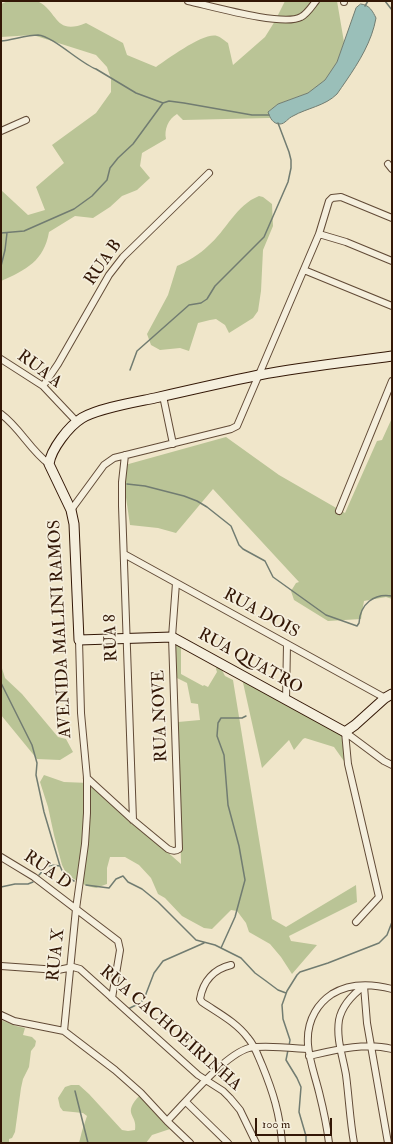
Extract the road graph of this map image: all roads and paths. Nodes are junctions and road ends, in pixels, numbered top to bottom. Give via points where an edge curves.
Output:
1 (188, 1) edge
2 (316, 1) edge
3 (26, 120) dead end
4 (1, 131) edge
5 (208, 172) dead end
6 (392, 218) edge
7 (318, 234) junction
8 (392, 261) edge
9 (304, 270) junction
10 (392, 306) edge
11 (392, 356) edge
12 (1, 359) edge
13 (260, 375) junction
14 (392, 381) edge
15 (43, 386) junction
16 (163, 396) junction
17 (1, 414) edge
18 (76, 422) junction
19 (173, 444) junction
20 (125, 455) junction
21 (49, 464) junction
22 (71, 510) junction
23 (339, 511) dead end
24 (124, 554) junction
25 (176, 583) junction
26 (172, 637) junction
27 (126, 638) junction
28 (79, 640) junction
29 (287, 644) junction
30 (388, 696) edge
31 (286, 700) junction
32 (344, 732) junction
33 (392, 765) edge
34 (86, 778) junction
35 (133, 820) junction
36 (1, 857) edge
37 (80, 882) joint
38 (76, 908) junction
39 (356, 922) dead end
40 (231, 965) dead end
41 (1, 966) edge
42 (70, 967) junction
43 (364, 986) junction
44 (392, 989) edge
45 (112, 998) junction
46 (1, 1015) edge
47 (64, 1031) junction
48 (255, 1047) junction
49 (371, 1047) junction
50 (307, 1049) junction
51 (340, 1050) junction
52 (392, 1050) edge
53 (309, 1056) junction
54 (205, 1080) junction
55 (186, 1102) junction
56 (167, 1121) junction
57 (190, 1143) edge
58 (228, 1143) edge
59 (256, 1143) edge
60 (282, 1143) edge
61 (329, 1143) edge
62 (354, 1143) edge
63 (388, 1143) edge

1 - 2 street via 268,19 290,21 302,17
3 - 4 street
5 - 15 street, RUA B via 123,257
6 - 7 street via 341,197 332,198
7 - 8 street via 346,242
7 - 9 street
9 - 10 street
9 - 13 street
11 - 13 street
12 - 15 street, RUA A
13 - 16 street
13 - 19 street via 237,426
14 - 23 street
15 - 18 street, RUA A
16 - 18 street via 94,413
16 - 19 street
17 - 21 street via 39,457
18 - 21 street via 56,447
19 - 20 street
20 - 22 street via 114,458 104,465
20 - 24 street, RUA 8 via 122,482
21 - 22 street, AVENIDA MALINI RAMOS
22 - 28 street, AVENIDA MALINI RAMOS via 75,535
24 - 25 street, RUA DOIS
24 - 27 street, RUA 8
25 - 26 street, RUA NOVE
25 - 29 street, RUA DOIS
26 - 27 street, RUA QUATRO
26 - 31 street, RUA QUATRO
26 - 35 street, RUA NOVE via 179,849 168,849
27 - 28 street, RUA QUATRO
27 - 35 street, RUA 8
28 - 34 street, AVENIDA MALINI RAMOS
29 - 30 street, RUA DOIS
29 - 31 street
30 - 32 street
31 - 32 street, RUA QUATRO
32 - 33 street, RUA QUATRO
32 - 39 street via 348,764 379,897
34 - 35 street
34 - 37 street, AVENIDA MALINI RAMOS via 85,844
36 - 38 street, RUA D
37 - 38 street, RUA X
38 - 42 street, RUA X
38 - 45 street, RUA D via 114,937 120,945
40 - 48 street via 215,971 200,999 234,1023
41 - 42 street via 58,970
42 - 45 street, RUA CACHOEIRINHA via 80,969
42 - 47 street, RUA X
43 - 44 street
43 - 49 street
43 - 50 street via 339,990 323,1001 310,1024
43 - 51 street via 350,998 339,1019
45 - 54 street, RUA CACHOEIRINHA
46 - 47 street via 14,1021
47 - 56 street via 115,1070
48 - 50 street
48 - 54 street via 239,1053
48 - 60 street via 277,1105
49 - 51 street
49 - 52 street
49 - 63 street
50 - 53 street
51 - 53 street
51 - 62 street via 346,1075
53 - 61 street
54 - 55 street
54 - 59 street, RUA CACHOEIRINHA via 223,1091 235,1104
55 - 56 street
55 - 58 street
56 - 57 street

